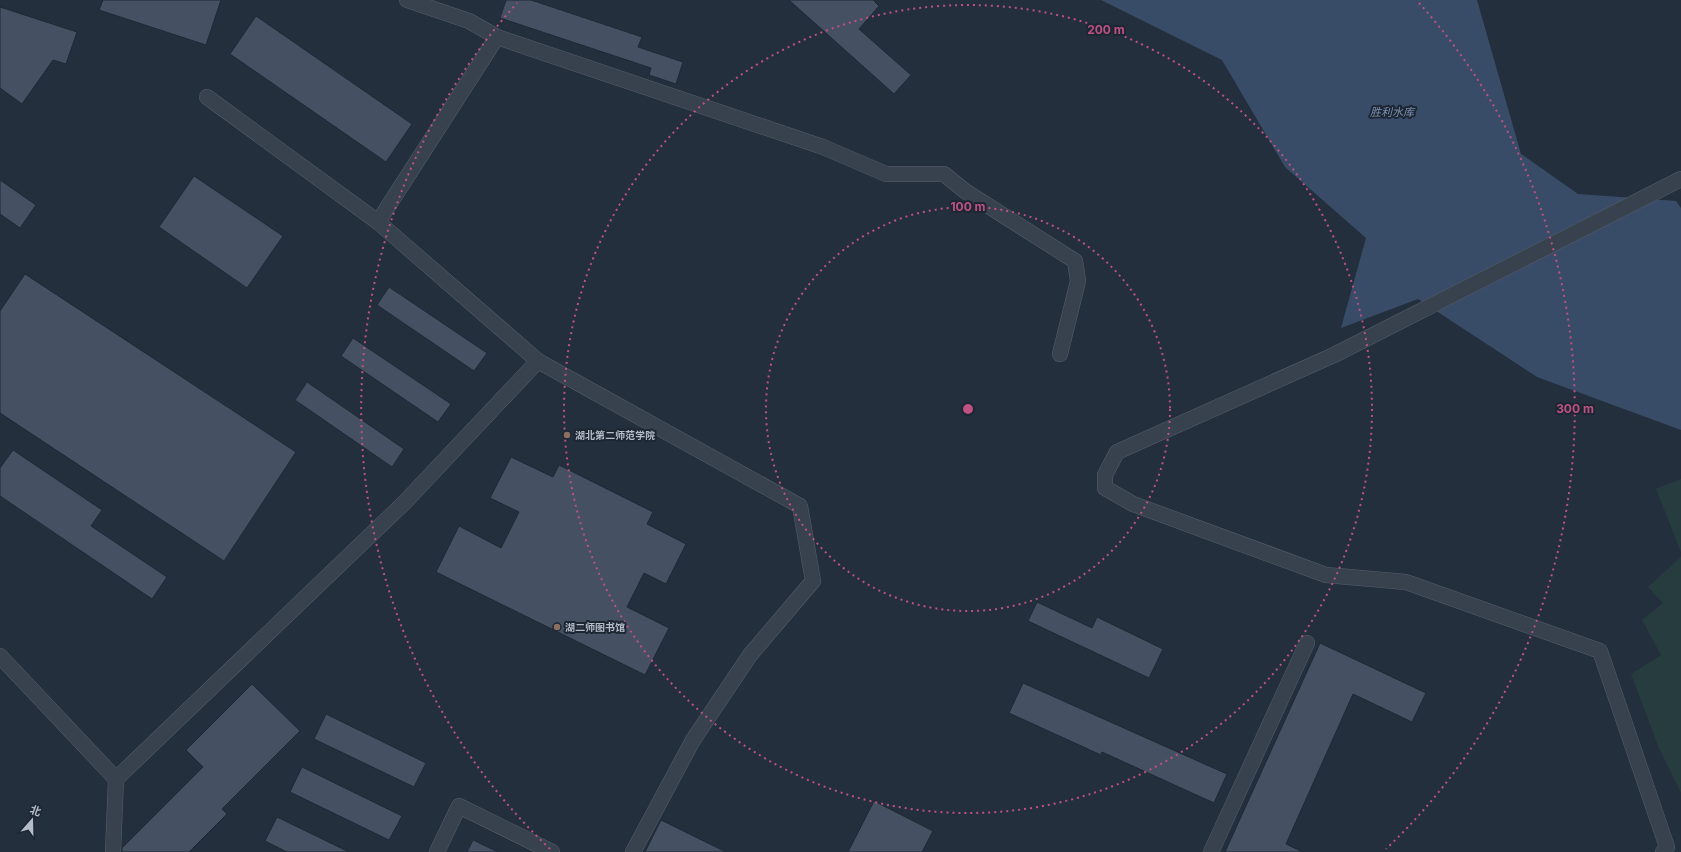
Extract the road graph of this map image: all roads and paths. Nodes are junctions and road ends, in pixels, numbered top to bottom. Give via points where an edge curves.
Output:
1 (407, 0) edge
2 (497, 37) junction
3 (207, 97) dead end
4 (1681, 179) edge
5 (378, 222) junction
6 (1060, 354) dead end
7 (538, 362) junction
8 (1307, 643) dead end
9 (0, 656) edge
10 (116, 779) junction
11 (113, 852) edge
12 (437, 852) edge
13 (552, 852) edge
14 (633, 852) edge
15 (1211, 852) edge
16 (1663, 852) edge

1 - 2 street via 469,21
2 - 5 street
2 - 6 street via 823,147 886,174 944,174 965,191 1075,261 1078,281
3 - 5 street
4 - 16 street via 1334,356 1117,452 1105,475 1105,488 1133,504 1326,575 1406,582 1600,651 1667,847
5 - 7 street
7 - 10 street via 405,502
7 - 14 street via 800,506 812,581 750,655 693,740
8 - 15 street
9 - 10 street
10 - 11 street
12 - 13 street via 459,806

